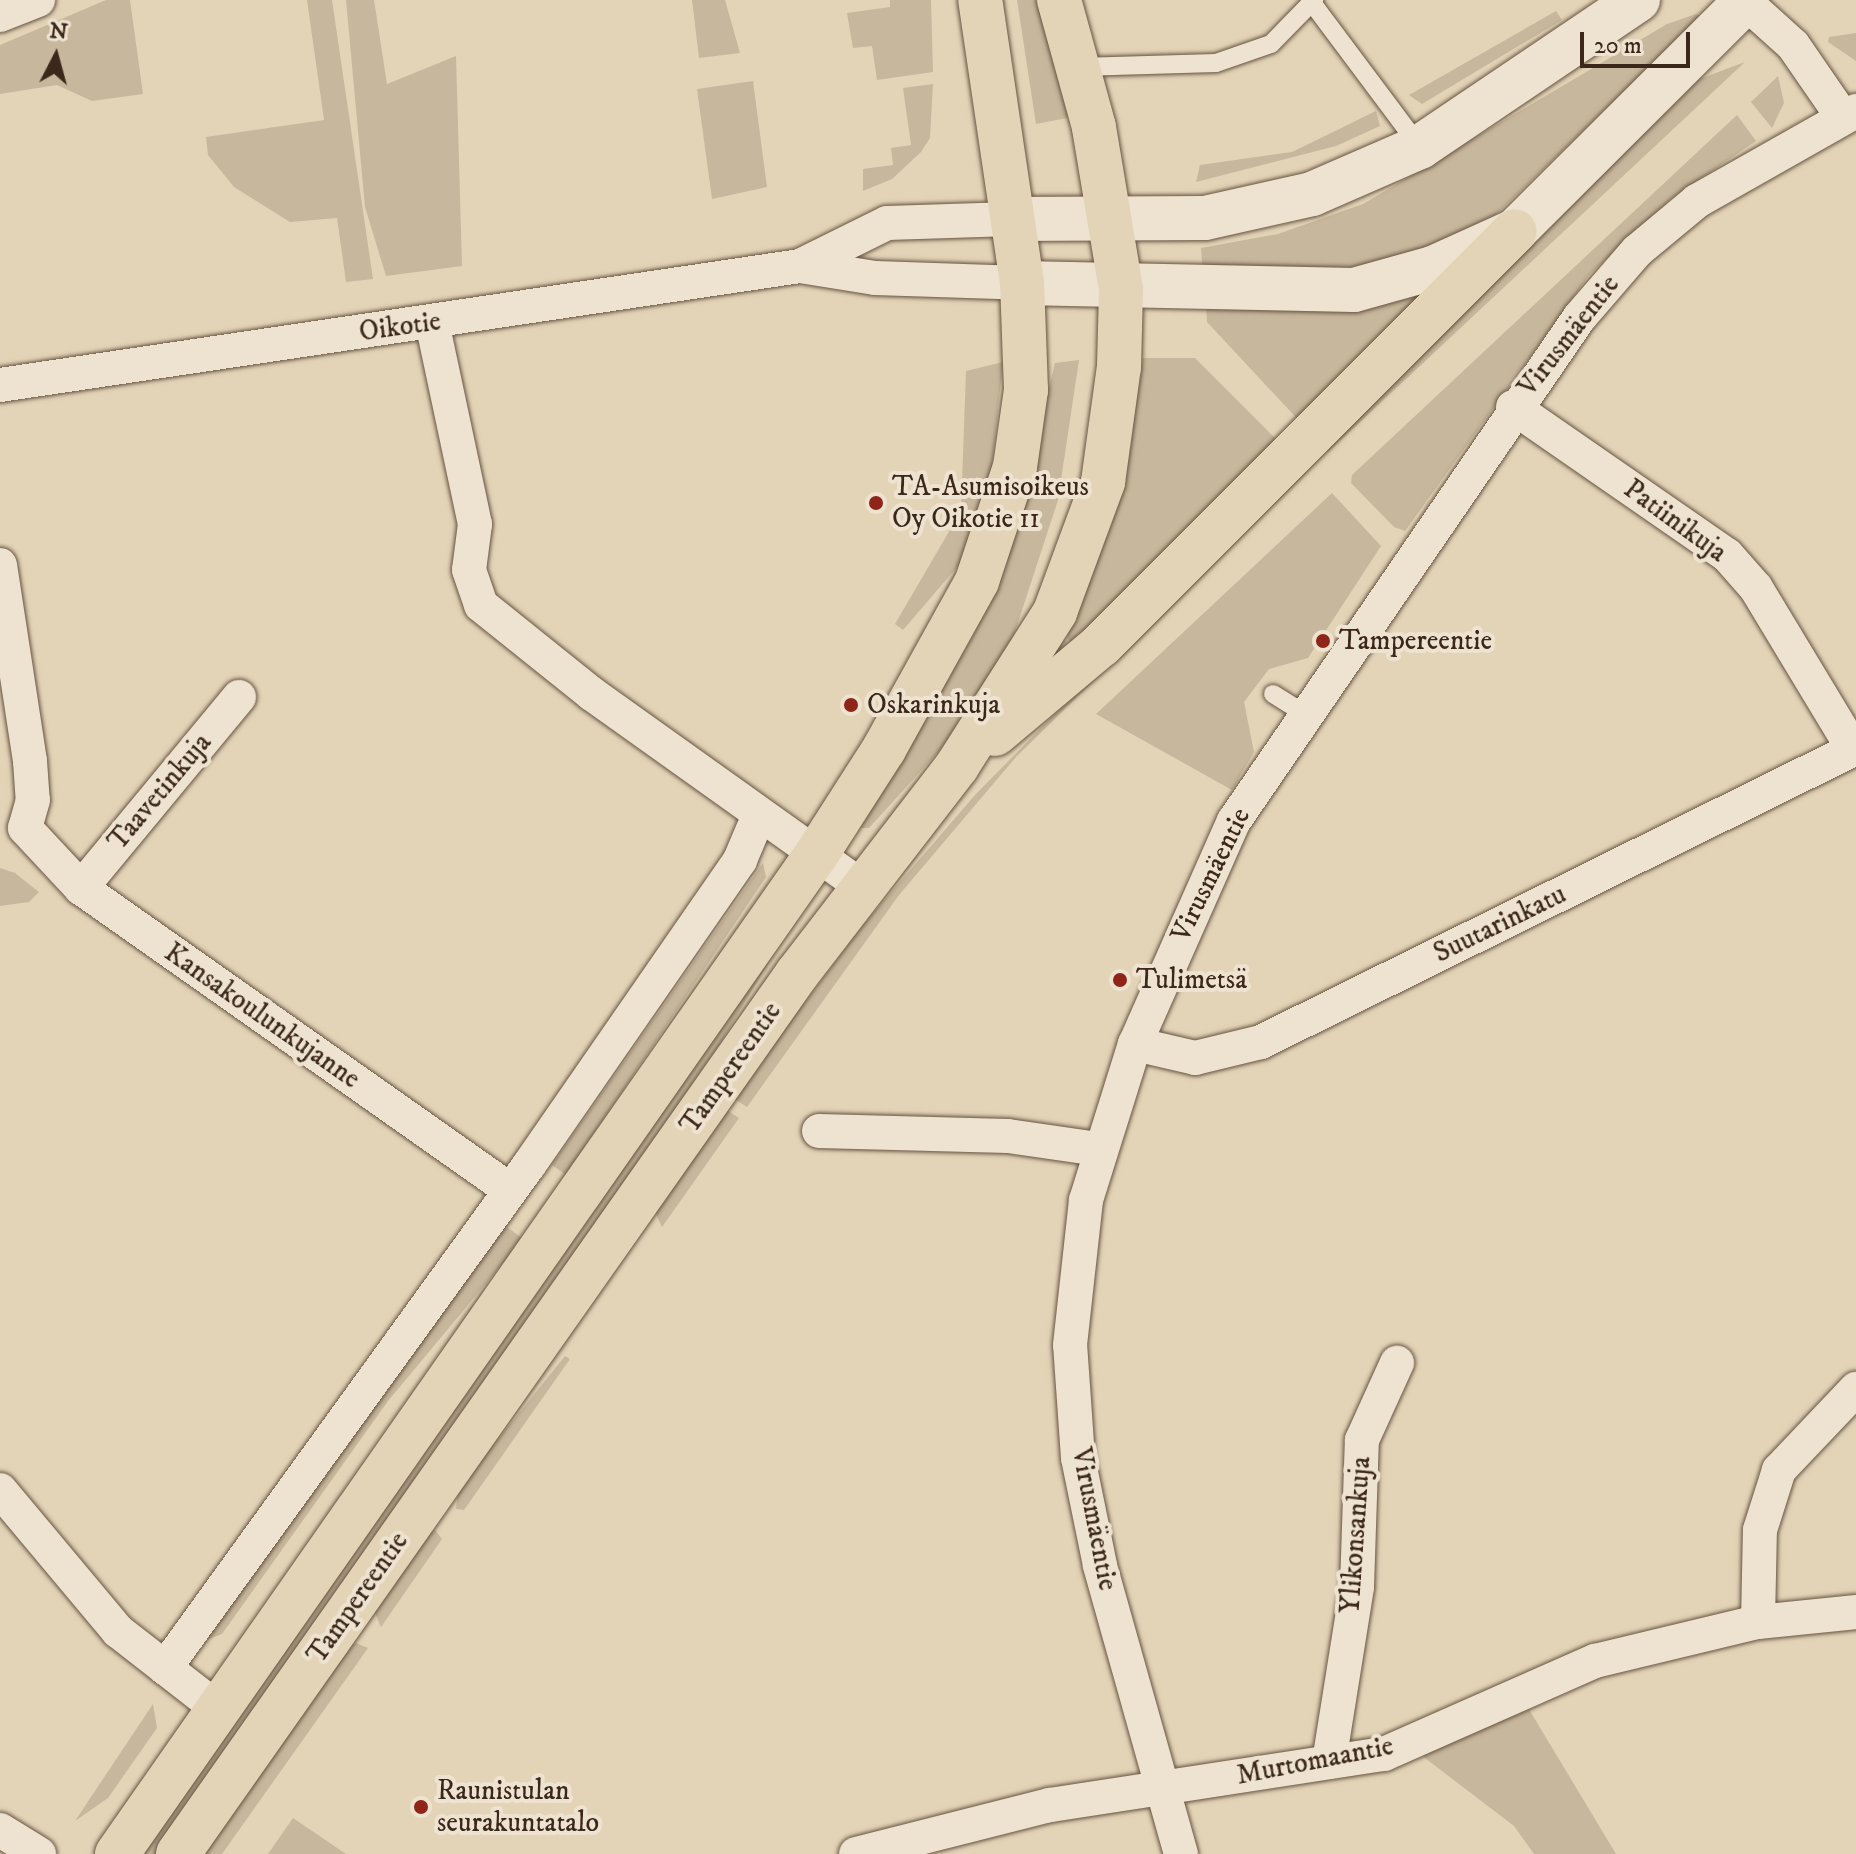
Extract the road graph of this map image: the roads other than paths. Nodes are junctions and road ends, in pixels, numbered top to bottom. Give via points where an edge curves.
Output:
1 (38, 0) edge
2 (980, 0) edge
3 (1059, 0) edge
4 (1638, 0) edge
5 (1312, 1) edge
6 (1745, 1) edge
7 (0, 15) edge
8 (1079, 67) junction
9 (1849, 114) edge
10 (1420, 147) junction
11 (1012, 219) junction
12 (1113, 221) junction
13 (1515, 231) junction
14 (800, 266) junction
15 (1022, 283) junction
16 (1121, 289) junction
17 (432, 322) junction
18 (0, 385) edge
19 (1513, 407) junction
20 (0, 565) edge
21 (1273, 694) dead end
22 (239, 697) dead end
23 (1304, 713) junction
24 (1855, 749) edge
25 (957, 766) junction
26 (759, 815) junction
27 (12, 832) edge
28 (816, 855) junction
29 (861, 886) junction
30 (81, 888) junction
31 (1135, 1044) junction
32 (819, 1131) dead end
33 (1098, 1149) junction
34 (510, 1190) junction
35 (1397, 1363) dead end
36 (1856, 1389) edge
37 (0, 1490) edge
38 (1856, 1612) edge
39 (1758, 1622) junction
40 (165, 1668) junction
41 (217, 1708) junction
42 (1329, 1762) junction
43 (1162, 1788) junction
44 (0, 1830) edge
45 (39, 1854) edge
46 (117, 1854) edge
47 (178, 1854) edge
48 (856, 1854) edge
49 (1181, 1854) edge

1 - 7 street
2 - 11 highway, Tampereentie
3 - 8 highway, Tampereentie
4 - 10 main road
5 - 8 lane via 1271,44 1216,63
5 - 10 lane
6 - 9 street via 1793,45
6 - 13 main road
8 - 12 highway, Tampereentie
9 - 19 street, Virusmäentie via 1752,164 1662,229 1611,279
10 - 12 main road via 1261,209
11 - 12 main road
11 - 14 street, Oikotie via 887,223
11 - 15 highway, Tampereentie
12 - 16 highway, Tampereentie
13 - 16 main road via 1423,272 1354,290
13 - 25 highway via 1101,645
14 - 15 street, Oikotie via 875,278
14 - 17 street, Oikotie
15 - 16 main road
15 - 28 highway, Tampereentie via 1026,390 996,533 943,646
16 - 25 highway, Tampereentie via 1114,421 1085,542 1055,612
17 - 18 street, Oikotie
17 - 26 street via 475,524 469,570 481,605
19 - 23 street, Virusmäentie
19 - 24 street, Patiinikuja via 1727,555 1756,588
20 - 27 street via 33,800
21 - 23 lane
22 - 30 street, Taavetinkuja
23 - 31 street, Virusmäentie via 1234,821
24 - 31 street, Suutarinkatu via 1261,1042 1195,1058
25 - 29 highway, Tampereentie
26 - 28 street
26 - 34 street via 740,860
27 - 30 street, Kansakoulunkujanne
28 - 29 street
28 - 41 highway, Tampereentie
29 - 47 highway, Tampereentie
30 - 34 street, Kansakoulunkujanne
31 - 33 street, Virusmäentie
32 - 33 street via 1008,1136
33 - 43 street, Virusmäentie via 1073,1295 1078,1458
34 - 40 street
35 - 42 street, Ylikonsankuja via 1362,1440 1357,1587
36 - 39 street via 1797,1447 1768,1497
37 - 40 street via 74,1587
38 - 39 street, Murtomaantie
39 - 42 street, Murtomaantie via 1595,1661 1384,1754
40 - 41 street
41 - 46 highway, Tampereentie
42 - 43 street, Murtomaantie
43 - 48 street, Murtomaantie via 1050,1805
43 - 49 street, Virusmäentie
44 - 45 street

